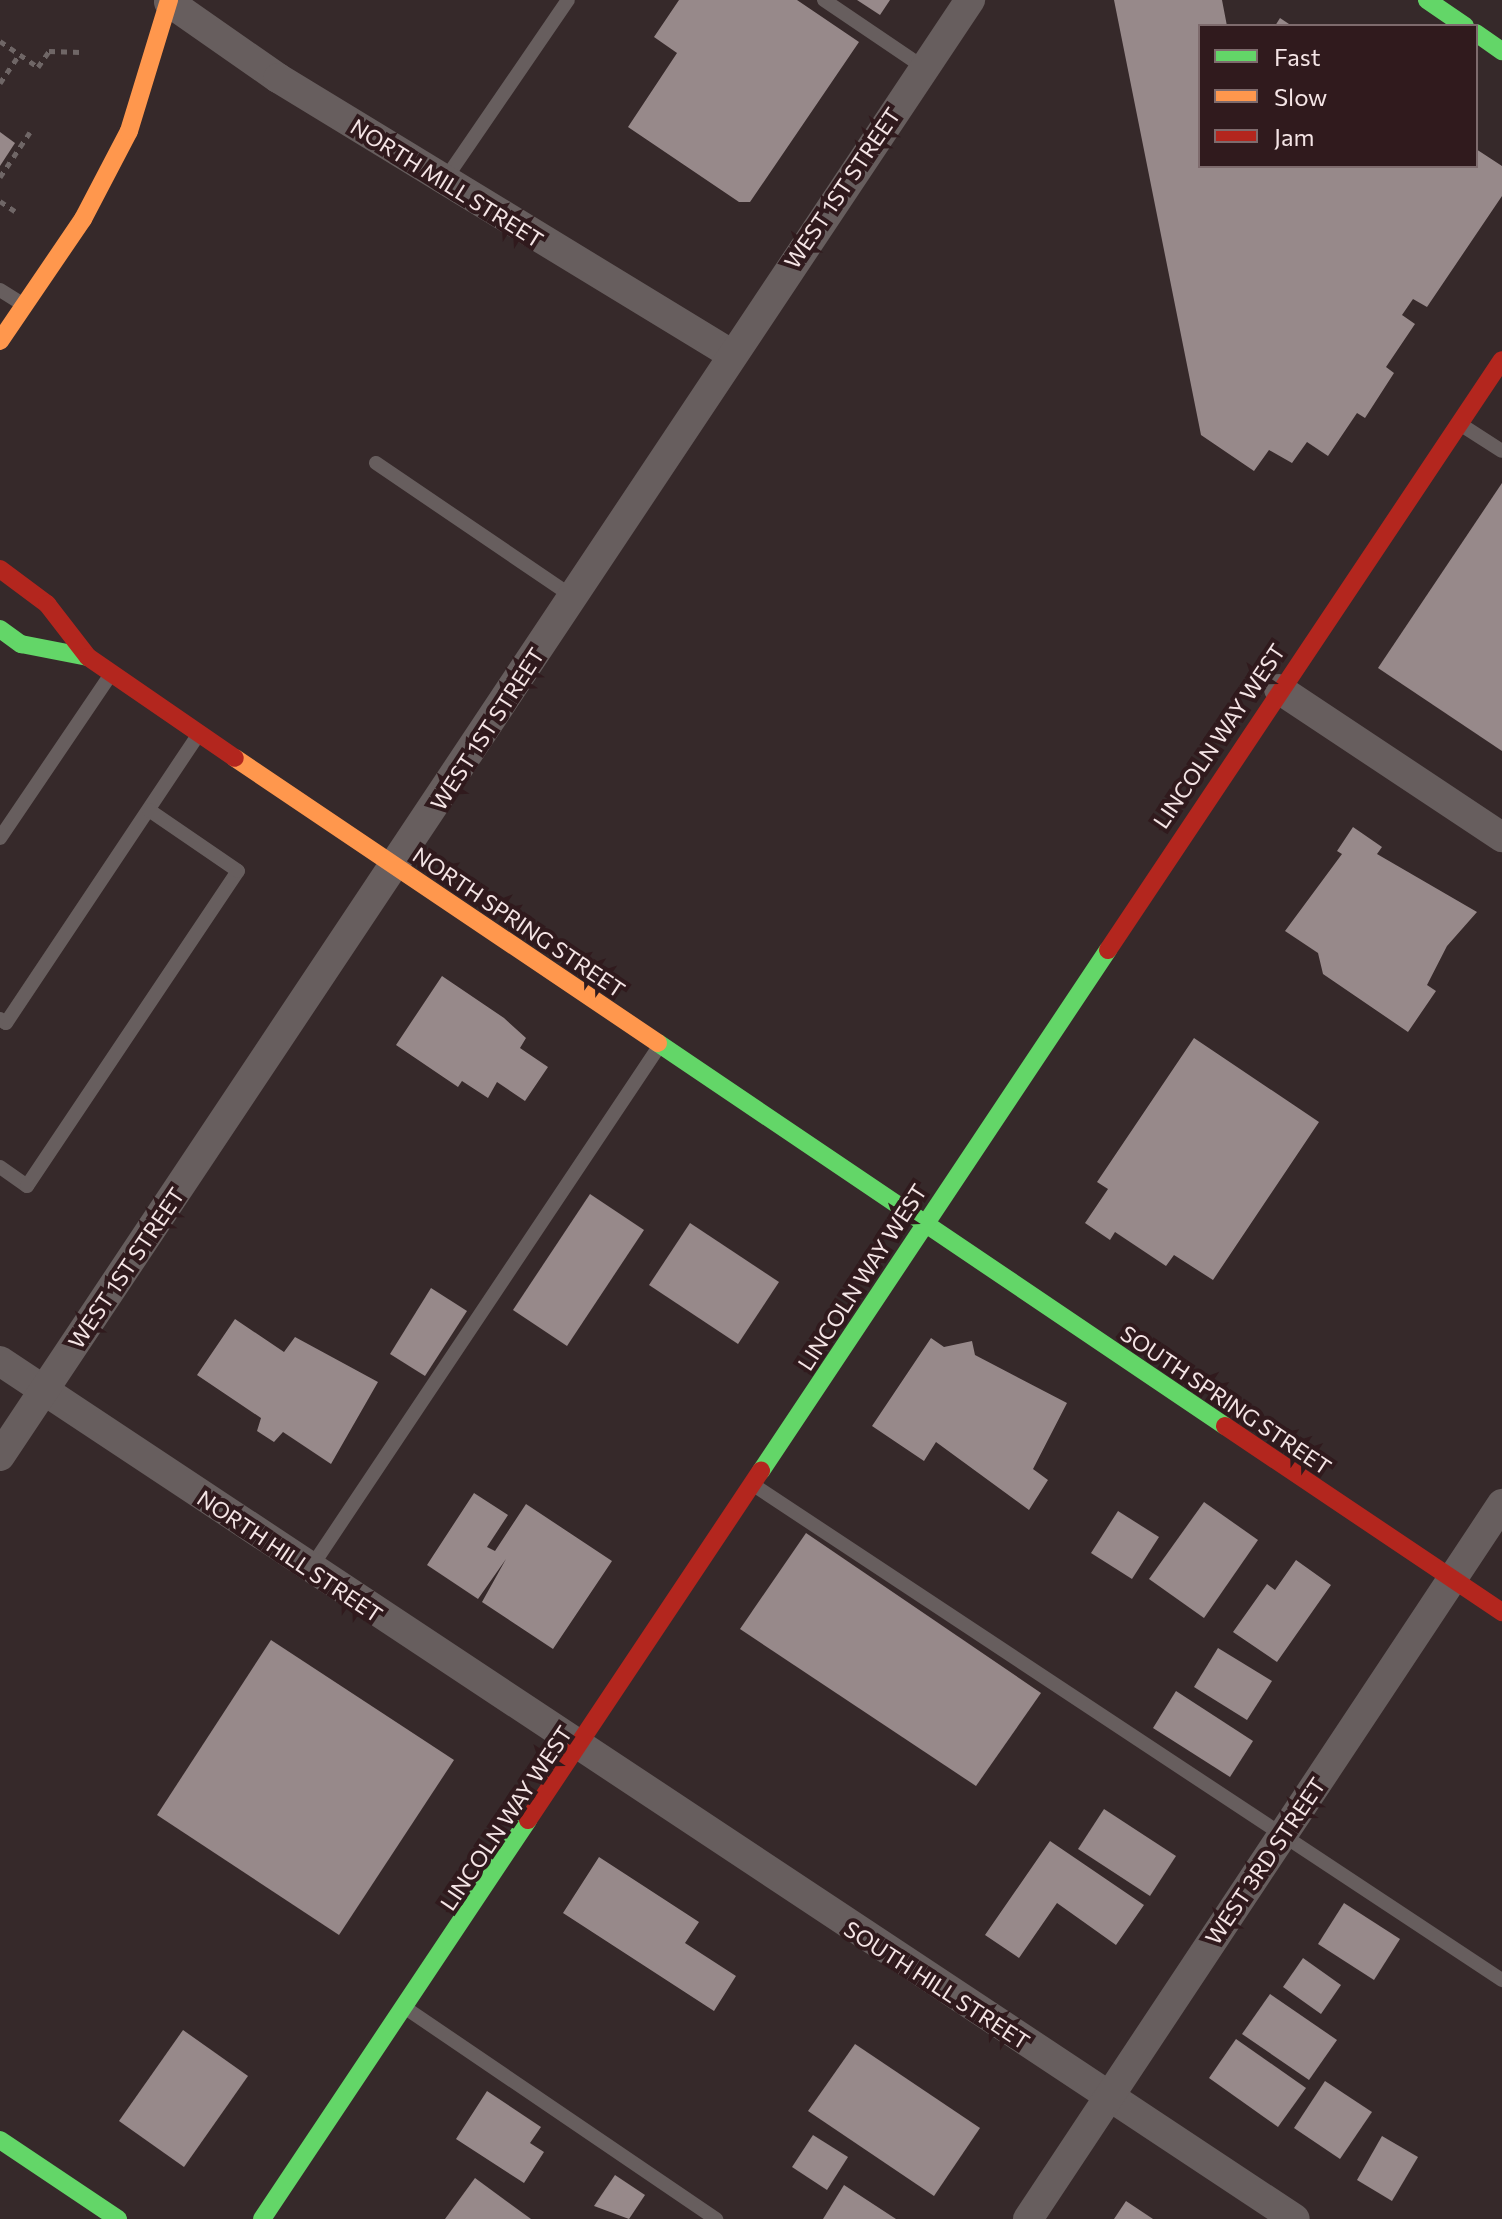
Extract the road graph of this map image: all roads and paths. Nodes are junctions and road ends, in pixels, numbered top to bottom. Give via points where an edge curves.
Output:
1 (568, 0) edge
2 (824, 0) edge
3 (970, 0) edge
4 (1427, 0) edge
5 (168, 1) edge
6 (1462, 24) edge
7 (1478, 34) edge
8 (0, 41) edge
9 (1502, 51) edge
10 (81, 52) dead end
11 (19, 55) junction
12 (923, 67) junction
13 (0, 83) edge
14 (30, 132) dead end
15 (0, 177) edge
16 (443, 181) junction
17 (0, 201) edge
18 (15, 211) dead end
19 (0, 290) edge
20 (25, 306) junction
21 (1, 340) edge
22 (731, 354) junction
23 (0, 359) edge
24 (1502, 360) edge
25 (1460, 423) junction
26 (1502, 451) edge
27 (376, 463) dead end
28 (0, 569) edge
29 (573, 597) junction
30 (0, 629) edge
31 (88, 657) junction
32 (111, 674) junction
33 (1279, 689) junction
34 (199, 734) junction
35 (149, 810) junction
36 (1502, 837) edge
37 (0, 838) edge
38 (396, 868) junction
39 (2, 1025) edge
40 (659, 1047) junction
41 (0, 1167) edge
42 (923, 1227) junction
43 (0, 1361) edge
44 (43, 1390) junction
45 (0, 1456) edge
46 (755, 1485) junction
47 (1502, 1504) edge
48 (310, 1570) junction
49 (1451, 1579) junction
50 (1502, 1612) edge
51 (580, 1751) junction
52 (1283, 1834) junction
53 (1502, 1980) edge
54 (406, 2009) junction
55 (1109, 2097) junction
56 (0, 2140) edge
57 (118, 2219) edge
58 (262, 2219) edge
59 (716, 2219) edge
60 (1028, 2219) edge
61 (1295, 2219) edge

1 - 16 lane
2 - 12 lane
3 - 12 street, WEST 1ST STREET
4 - 6 street
5 - 16 street, NORTH MILL STREET
5 - 20 street via 129,131
7 - 9 street
8 - 11 path
10 - 11 path via 49,51 38,67
11 - 13 path
12 - 22 street, WEST 1ST STREET
14 - 15 path
16 - 22 street, NORTH MILL STREET
17 - 18 path
19 - 20 lane
20 - 21 street
21 - 23 street
22 - 29 street, WEST 1ST STREET
24 - 25 street, LINCOLN WAY WEST
25 - 26 lane
25 - 33 street, LINCOLN WAY WEST
27 - 29 lane
28 - 31 street, NORTH SPRING STREET via 47,604
29 - 38 street, WEST 1ST STREET
30 - 31 street, NORTH SPRING STREET via 21,644
31 - 32 street, NORTH SPRING STREET
32 - 34 street, NORTH SPRING STREET
32 - 37 lane
33 - 36 street
33 - 42 street, LINCOLN WAY WEST
34 - 35 lane
34 - 38 street, NORTH SPRING STREET
35 - 39 lane
35 - 41 lane via 238,871 27,1186
38 - 40 street, NORTH SPRING STREET
38 - 44 street, WEST 1ST STREET
40 - 42 street, NORTH SPRING STREET
40 - 48 lane
42 - 46 street, LINCOLN WAY WEST
42 - 49 street, SOUTH SPRING STREET
43 - 44 street, NORTH HILL STREET
44 - 45 street, WEST 1ST STREET
44 - 48 street, NORTH HILL STREET
46 - 51 street, LINCOLN WAY WEST
46 - 52 lane
47 - 49 street, WEST 3RD STREET
48 - 51 street, NORTH HILL STREET
49 - 50 street, SOUTH SPRING STREET
49 - 52 street, WEST 3RD STREET
51 - 54 street, LINCOLN WAY WEST
51 - 55 street, SOUTH HILL STREET
52 - 53 lane
52 - 55 street, WEST 3RD STREET
54 - 58 street, LINCOLN WAY WEST
54 - 59 lane
55 - 60 street, WEST 3RD STREET
55 - 61 street, SOUTH HILL STREET
56 - 57 street

